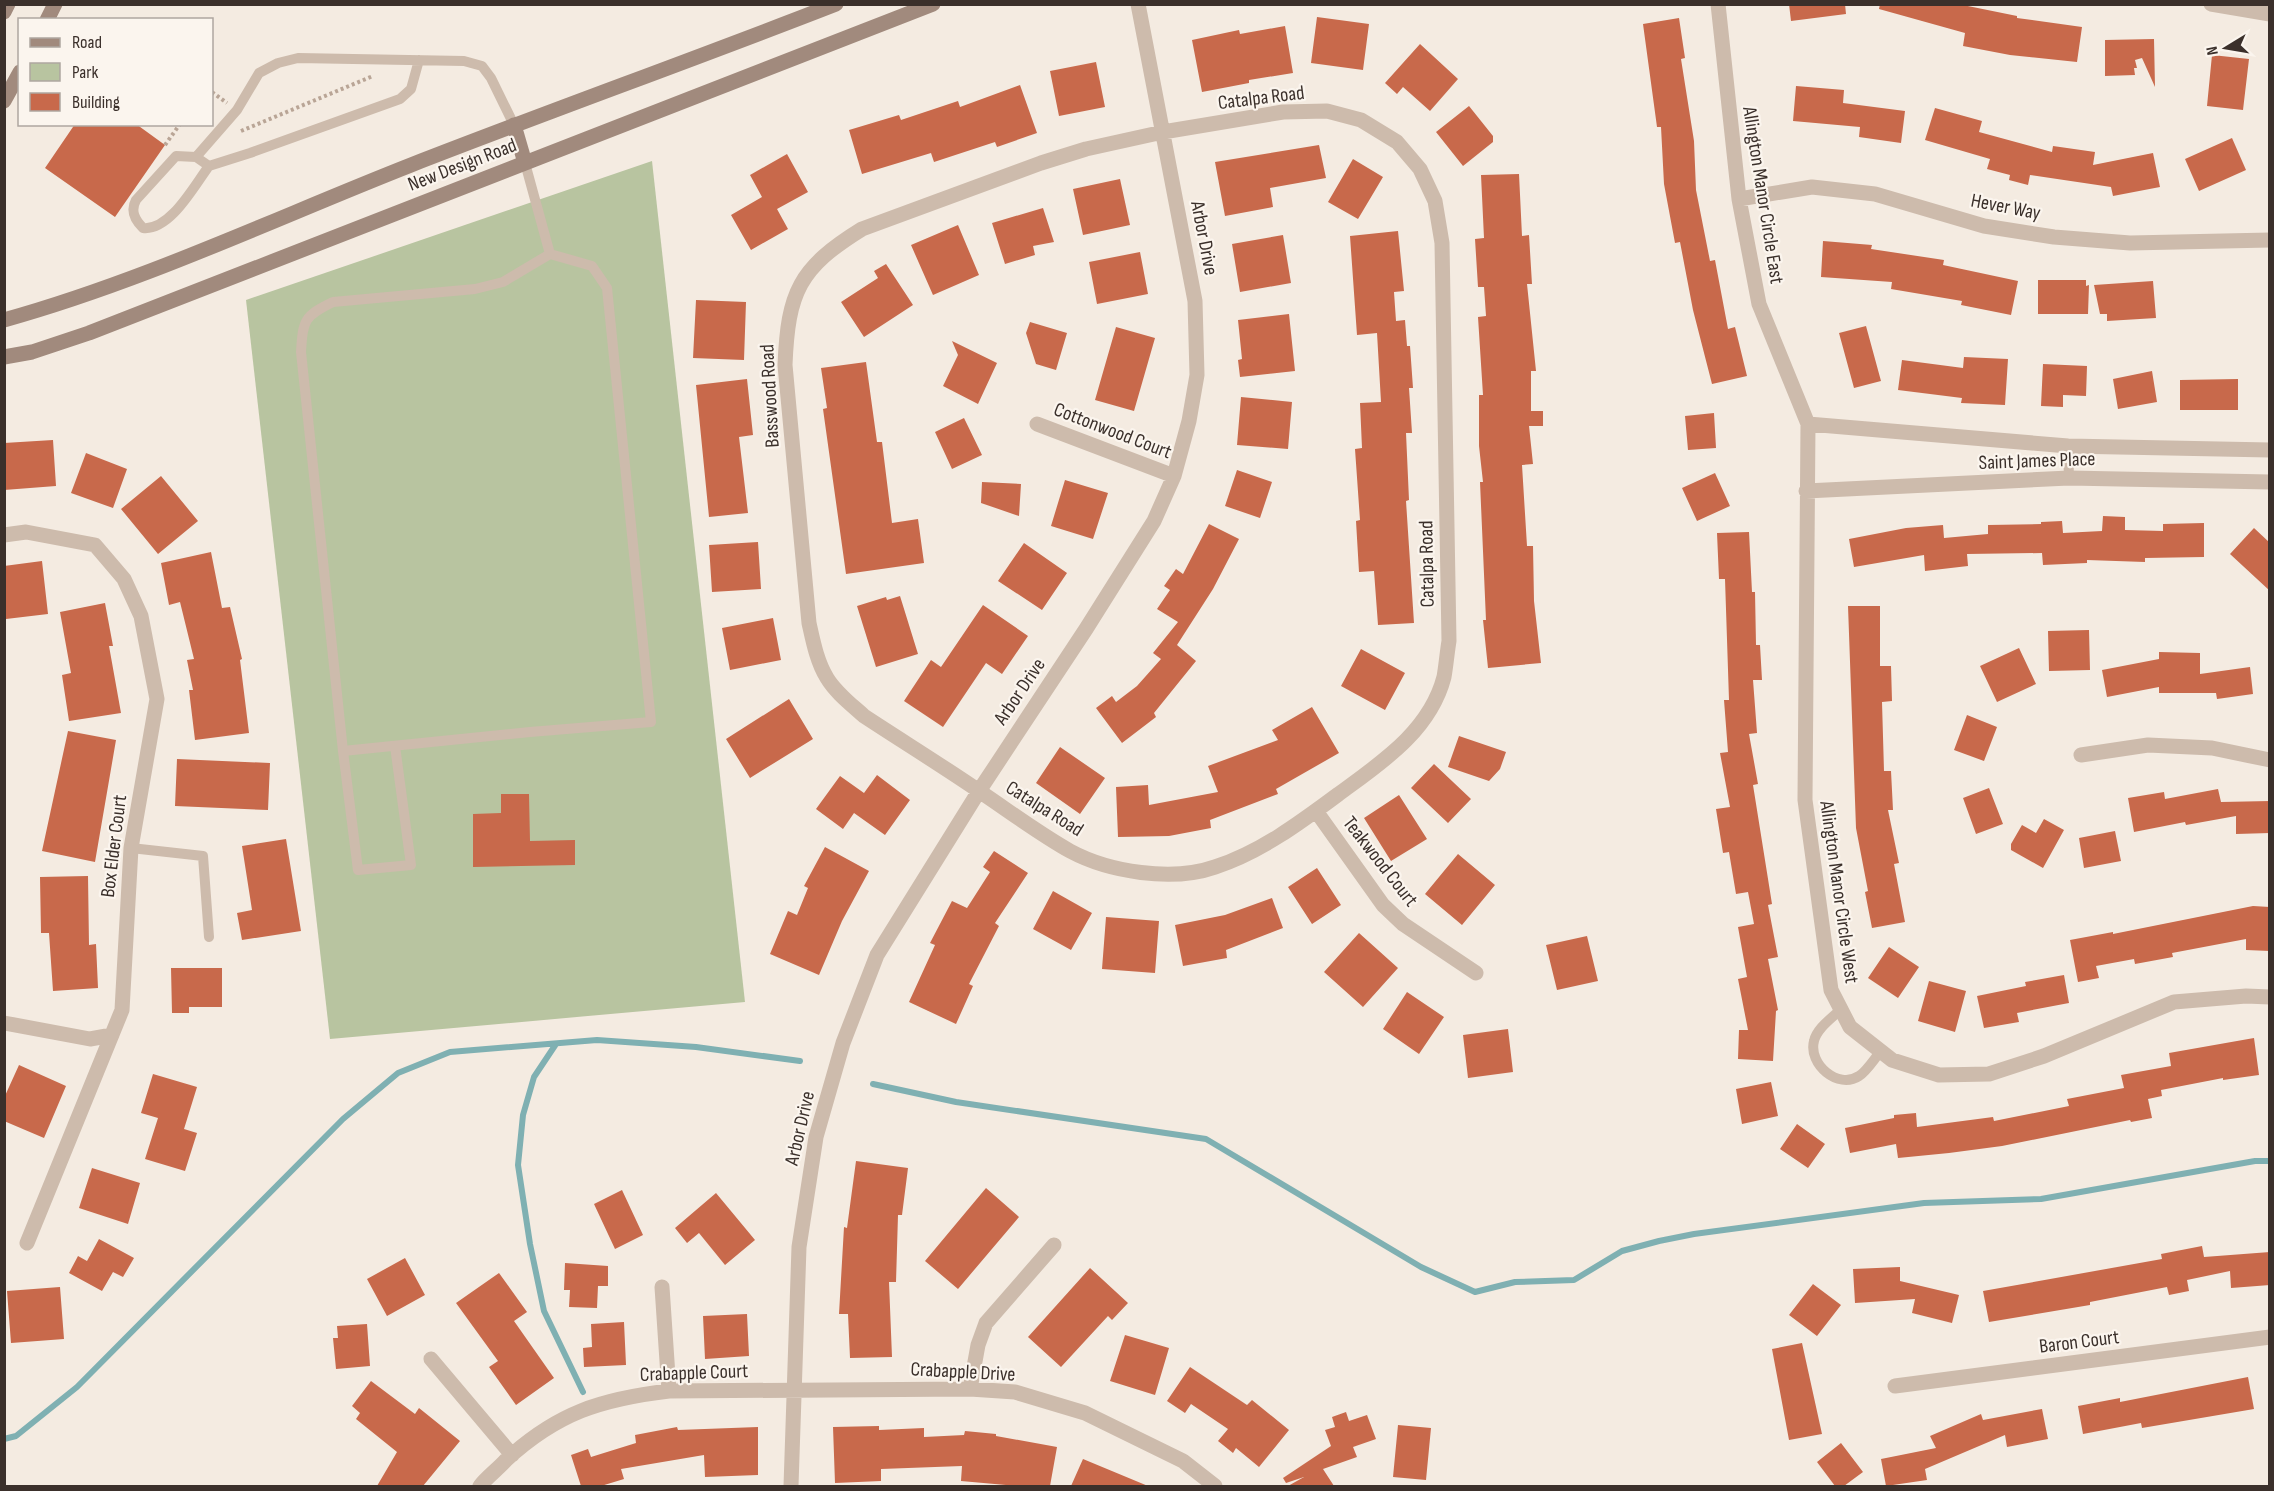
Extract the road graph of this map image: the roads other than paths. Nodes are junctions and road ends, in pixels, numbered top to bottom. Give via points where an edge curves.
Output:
1 (8, 4) edge
2 (55, 4) edge
3 (836, 4) edge
4 (933, 4) edge
5 (1138, 4) edge
6 (1718, 4) edge
7 (2211, 4) edge
8 (4, 12) edge
9 (2270, 14) edge
10 (48, 18) edge
11 (419, 60) junction
12 (18, 76) edge
13 (4, 101) edge
14 (514, 125) junction
15 (1163, 132) junction
16 (196, 157) junction
17 (525, 163) junction
18 (209, 166) junction
19 (1739, 199) junction
20 (2270, 240) edge
21 (550, 254) junction
22 (4, 320) edge
23 (4, 357) edge
24 (1037, 424) dead end
25 (1808, 424) junction
26 (2068, 446) junction
27 (2270, 450) edge
28 (1174, 476) junction
29 (2068, 478) junction
30 (2270, 482) edge
31 (1806, 491) junction
32 (4, 536) edge
33 (395, 746) junction
34 (343, 751) junction
35 (2081, 754) dead end
36 (2270, 760) edge
37 (979, 790) junction
38 (1316, 811) junction
39 (131, 848) junction
40 (209, 937) dead end
41 (1476, 973) dead end
42 (2270, 997) edge
43 (1840, 1009) junction
44 (4, 1023) edge
45 (112, 1035) junction
46 (1881, 1051) junction
47 (27, 1243) dead end
48 (1053, 1245) dead end
49 (662, 1287) dead end
50 (2270, 1337) edge
51 (430, 1359) dead end
52 (1895, 1386) dead end
53 (970, 1389) junction
54 (795, 1390) junction
55 (669, 1391) junction
56 (512, 1455) junction
57 (480, 1486) edge
58 (791, 1486) edge
59 (1215, 1486) edge

1 - 8 main road
2 - 10 main road
3 - 14 main road, New Design Road
4 - 17 main road, New Design Road
5 - 15 street, Arbor Drive
6 - 19 street, Allington Manor Circle East
7 - 9 street
11 - 14 lane via 464,61 482,66
11 - 16 lane via 298,58 278,63 259,73 237,110
11 - 18 lane via 411,89 400,99
12 - 13 main road
14 - 17 main road
14 - 22 main road, New Design Road via 150,272
15 - 28 street, Arbor Drive via 1195,301 1197,375
15 - 37 street, Basswood Road via 1041,163 862,230 816,262 803,278 792,305 785,365 809,623 816,652 827,679 864,717
15 - 38 street, Catalpa Road via 1283,112 1327,111 1361,120 1397,142 1420,169 1435,201 1442,255 1449,641 1443,678 1433,703 1404,744
16 - 18 lane
16 - 18 lane via 176,156 136,200 134,216 143,228 160,226 172,216
17 - 21 lane
17 - 23 main road, New Design Road via 89,333
19 - 20 street, Hever Way via 1812,187 1875,194 1984,226 2054,237 2130,243
19 - 25 street, Allington Manor Circle East via 1759,304
21 - 33 lane via 592,266 607,288 651,722
21 - 34 lane via 503,282 475,289 333,302 313,312 302,327 301,352
24 - 28 street, Cottonwood Court
25 - 26 street, Saint James Place
25 - 31 street, Allington Manor Circle East
26 - 27 street, Saint James Place
26 - 29 lane
28 - 37 street, Arbor Drive via 1154,521
29 - 30 street, Saint James Place
29 - 31 street, Saint James Place
31 - 43 street, Allington Manor Circle West via 1805,800 1831,990
32 - 39 street, Box Elder Court via 26,532 95,545 124,579 141,616 157,699
33 - 34 lane
33 - 34 lane via 411,866 358,870
35 - 36 street via 2148,745 2212,748
37 - 38 street, Catalpa Road via 1071,851 1116,867 1148,873 1188,873 1214,868 1257,849
37 - 54 street, Arbor Drive via 877,955 843,1042 816,1137 799,1247
38 - 41 street, Teakwood Court via 1383,905 1403,924
39 - 40 lane via 203,856
39 - 45 street, Box Elder Court via 122,1010
42 - 46 street, Allington Manor Circle West via 2174,1002 2044,1056 1989,1074 1939,1075 1892,1060
43 - 46 street, Allington Manor Circle West via 1850,1027
43 - 46 lane via 1814,1041 1820,1066 1833,1078 1845,1080 1859,1076
44 - 45 street via 90,1039
45 - 47 street, Box Elder Court
48 - 53 street via 986,1323
49 - 55 street
50 - 52 street, Baron Court
51 - 56 street
53 - 54 street, Crabapple Drive
53 - 59 street, Crabapple Drive via 1015,1392 1085,1413 1184,1461
54 - 55 street, Crabapple Court
54 - 58 street, Arbor Drive
55 - 56 street, Crabapple Court via 634,1395 587,1408 546,1427
56 - 57 street, Crabapple Court

